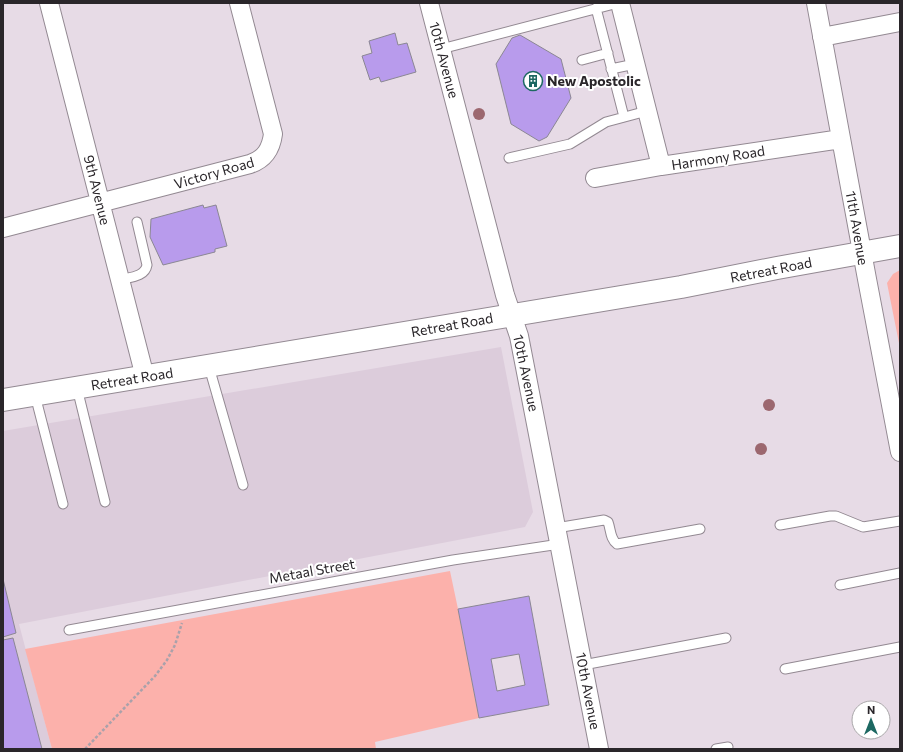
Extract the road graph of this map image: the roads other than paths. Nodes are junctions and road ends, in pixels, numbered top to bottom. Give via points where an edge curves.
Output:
1 (49, 3) edge
2 (239, 3) edge
3 (429, 3) edge
4 (619, 3) edge
5 (816, 3) edge
6 (596, 8) junction
7 (900, 22) edge
8 (822, 37) junction
9 (441, 49) junction
10 (608, 53) junction
11 (582, 60) dead end
12 (635, 64) junction
13 (612, 69) junction
14 (647, 111) junction
15 (624, 117) junction
16 (841, 139) junction
17 (509, 158) dead end
18 (661, 166) junction
19 (594, 178) dead end
20 (100, 203) junction
21 (137, 222) dead end
22 (3, 228) edge
23 (900, 246) edge
24 (862, 252) junction
25 (120, 280) junction
26 (512, 315) junction
27 (209, 367) junction
28 (145, 377) junction
29 (77, 388) junction
30 (35, 395) junction
31 (3, 400) edge
32 (900, 452) edge
33 (243, 485) dead end
34 (105, 502) dead end
35 (63, 504) dead end
36 (900, 521) edge
37 (780, 526) dead end
38 (700, 529) dead end
39 (558, 536) junction
40 (900, 574) edge
41 (840, 585) dead end
42 (69, 630) dead end
43 (726, 638) dead end
44 (900, 647) edge
45 (583, 665) junction
46 (785, 669) dead end
47 (728, 747) dead end
48 (599, 749) edge
49 (716, 749) edge

1 - 20 street, 9th Avenue
2 - 20 street, Victory Road via 273,134 269,151 264,157 250,164
3 - 9 street, 10th Avenue
4 - 6 lane
4 - 12 street
5 - 8 street, 11th Avenue
6 - 9 lane
6 - 10 lane
7 - 8 street
8 - 16 street, 11th Avenue
9 - 26 street, 10th Avenue
10 - 11 lane
10 - 13 lane
12 - 13 lane
12 - 14 street
13 - 15 lane
14 - 15 lane
14 - 18 street
15 - 17 lane via 602,124 570,144
16 - 18 street, Harmony Road
16 - 24 street, 11th Avenue
18 - 19 street, Harmony Road
20 - 22 street, Victory Road
20 - 25 street, 9th Avenue
21 - 25 lane via 146,270 143,274
23 - 24 main road, Retreat Road
24 - 26 main road, Retreat Road via 681,287
24 - 32 street, 11th Avenue
25 - 28 street, 9th Avenue
26 - 27 main road, Retreat Road
26 - 39 street, 10th Avenue via 519,336
27 - 28 main road, Retreat Road
27 - 33 lane
28 - 29 main road, Retreat Road
29 - 30 main road, Retreat Road
29 - 34 lane
30 - 31 main road, Retreat Road
30 - 35 lane
36 - 37 lane via 863,527 830,516
38 - 39 lane, Metaal Street via 617,544 612,538 608,522 604,520
39 - 42 lane, Metaal Street via 453,560
39 - 45 street, 10th Avenue
40 - 41 lane
43 - 45 lane
44 - 46 lane
45 - 48 street, 10th Avenue
47 - 49 lane

